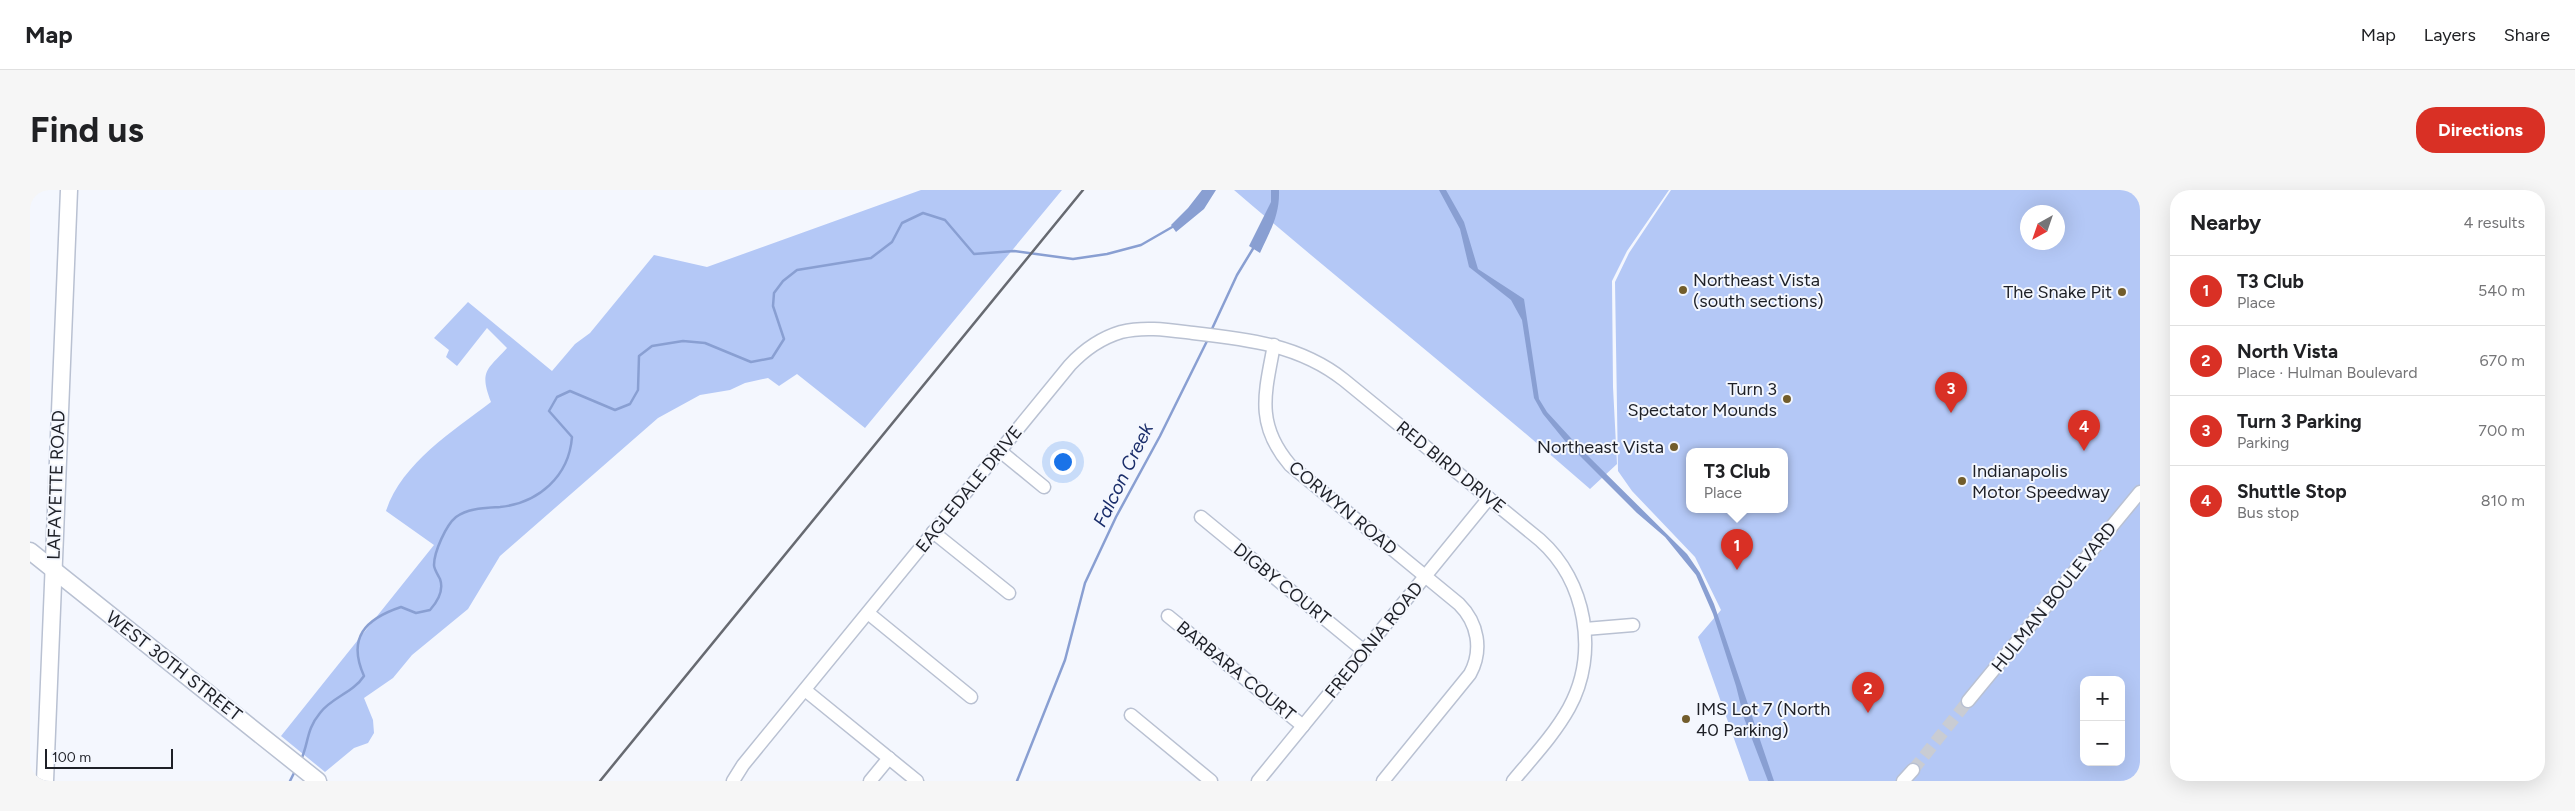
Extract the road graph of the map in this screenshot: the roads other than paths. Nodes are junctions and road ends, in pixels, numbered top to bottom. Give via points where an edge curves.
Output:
1 (69, 190) edge
2 (1274, 345) junction
3 (1000, 451) junction
4 (1044, 487) dead end
5 (2140, 492) edge
6 (1489, 498) junction
7 (1201, 517) dead end
8 (933, 532) junction
9 (30, 551) edge
10 (53, 570) junction
11 (1425, 576) junction
12 (1009, 593) dead end
13 (868, 613) junction
14 (1168, 616) dead end
15 (1633, 625) dead end
16 (1584, 629) junction
17 (1364, 651) junction
18 (805, 690) junction
19 (971, 697) dead end
20 (1968, 702) tunnel mouth
21 (1131, 715) dead end
22 (1303, 726) junction
23 (889, 758) junction
24 (1913, 770) tunnel mouth
25 (45, 781) edge
26 (318, 781) edge
27 (734, 781) edge
28 (870, 781) edge
29 (917, 781) edge
30 (1211, 781) edge
31 (1258, 781) edge
32 (1383, 781) edge
33 (1513, 781) edge
34 (1903, 781) edge

1 - 10 main road, LAFAYETTE ROAD
2 - 3 street, EAGLEDALE DRIVE via 1200,333 1139,329 1120,333 1094,344 1070,365
2 - 6 street, RED BIRD DRIVE via 1303,355 1340,377
2 - 11 street, CORWYN ROAD via 1264,408 1267,428 1279,453
3 - 4 street
3 - 8 street, EAGLEDALE DRIVE
5 - 20 street, HULMAN BOULEVARD
6 - 11 street, FREDONIA ROAD
6 - 16 street, RED BIRD DRIVE via 1542,542 1556,558 1575,591
7 - 17 street, DIGBY COURT
8 - 12 street
8 - 13 street, EAGLEDALE DRIVE
9 - 10 main road, WEST 30TH STREET
10 - 25 main road, LAFAYETTE ROAD
10 - 26 main road, WEST 30TH STREET
11 - 17 street, FREDONIA ROAD
11 - 32 street, CORWYN ROAD via 1468,614 1477,634 1477,655 1467,678
13 - 18 street, EAGLEDALE DRIVE
13 - 19 street
14 - 22 street, BARBARA COURT
15 - 16 street
16 - 33 street, RED BIRD DRIVE via 1582,671 1570,705 1556,728
17 - 22 street, FREDONIA ROAD
18 - 23 street
18 - 27 street, EAGLEDALE DRIVE via 743,765
21 - 30 street
22 - 31 street, FREDONIA ROAD
23 - 28 street
23 - 29 street
24 - 34 street

